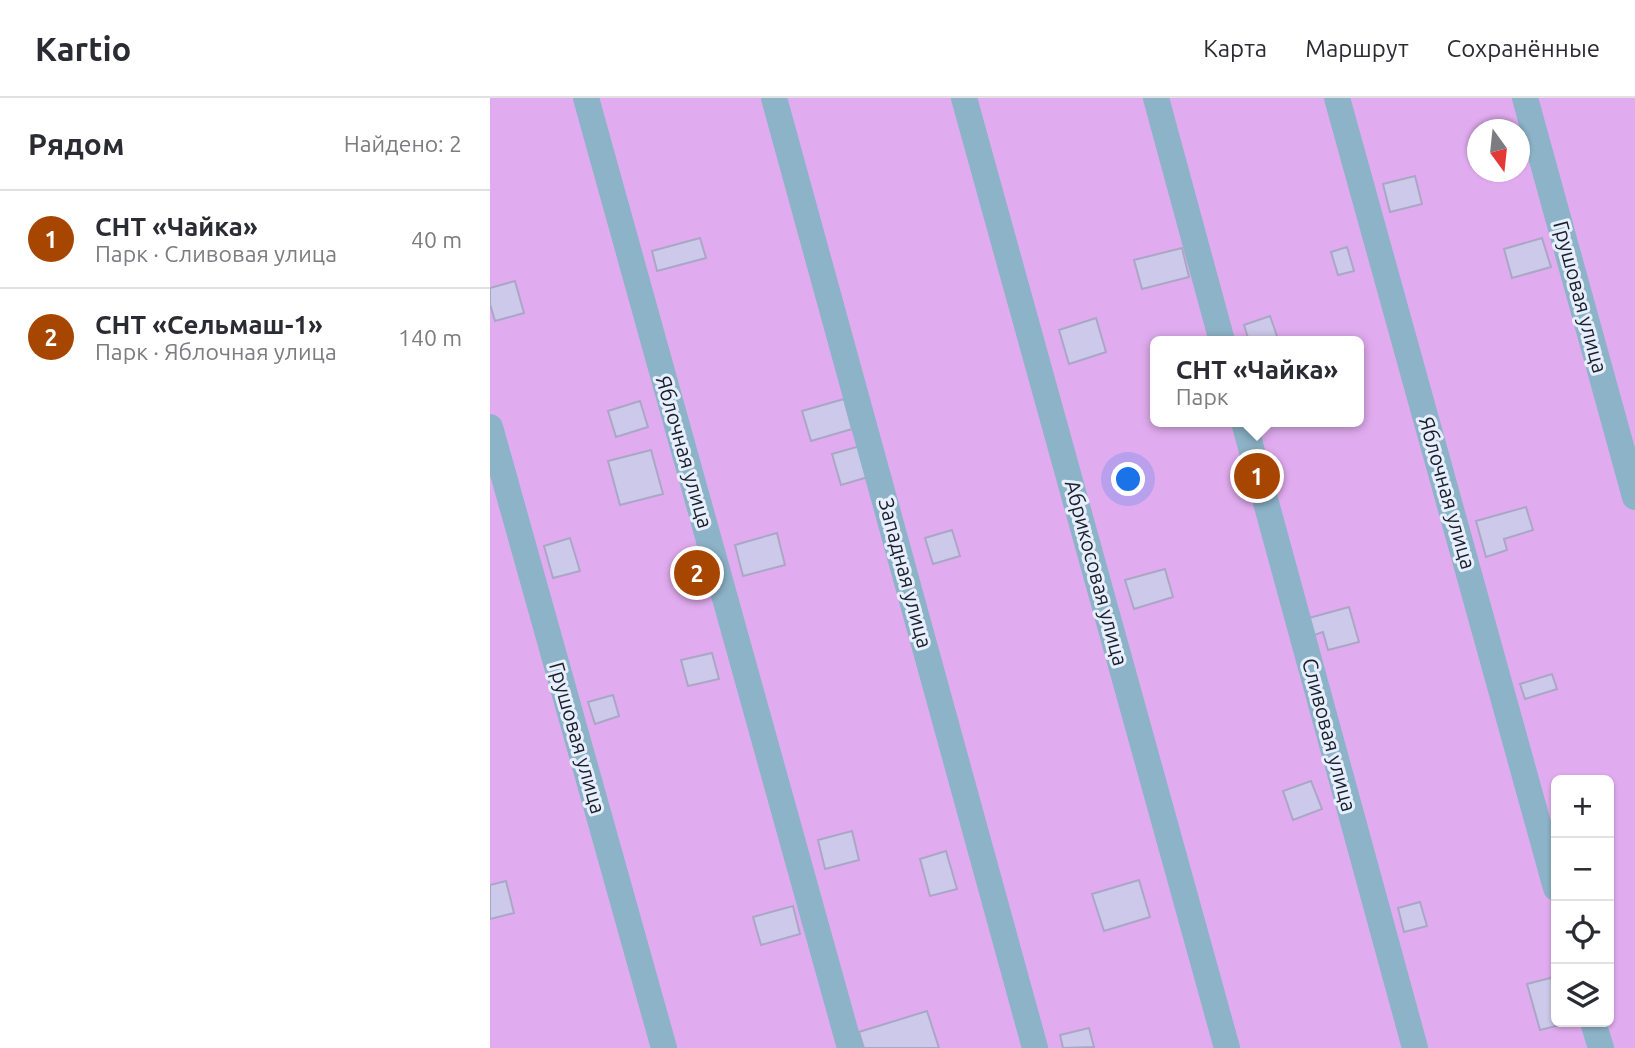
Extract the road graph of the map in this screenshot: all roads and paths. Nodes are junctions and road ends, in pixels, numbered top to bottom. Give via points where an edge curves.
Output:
1 (586, 98) edge
2 (774, 98) edge
3 (964, 98) edge
4 (1156, 98) edge
5 (1337, 98) edge
6 (1525, 98) edge
7 (1221, 336) edge
8 (490, 427) edge
9 (1245, 427) edge
10 (1635, 497) edge
11 (1551, 870) edge
12 (1595, 1027) edge
13 (664, 1048) edge
14 (850, 1048) edge
15 (1035, 1048) edge
16 (1227, 1048) edge
17 (1415, 1048) edge
18 (1601, 1048) edge

1 - 14 street, Яблочная улица
2 - 15 street, Западная улица
3 - 16 street, Абрикосовая улица
4 - 7 street
5 - 11 street, Яблочная улица
6 - 10 street, Грушовая улица
8 - 13 street, Грушовая улица
9 - 17 street, Сливовая улица
12 - 18 street

